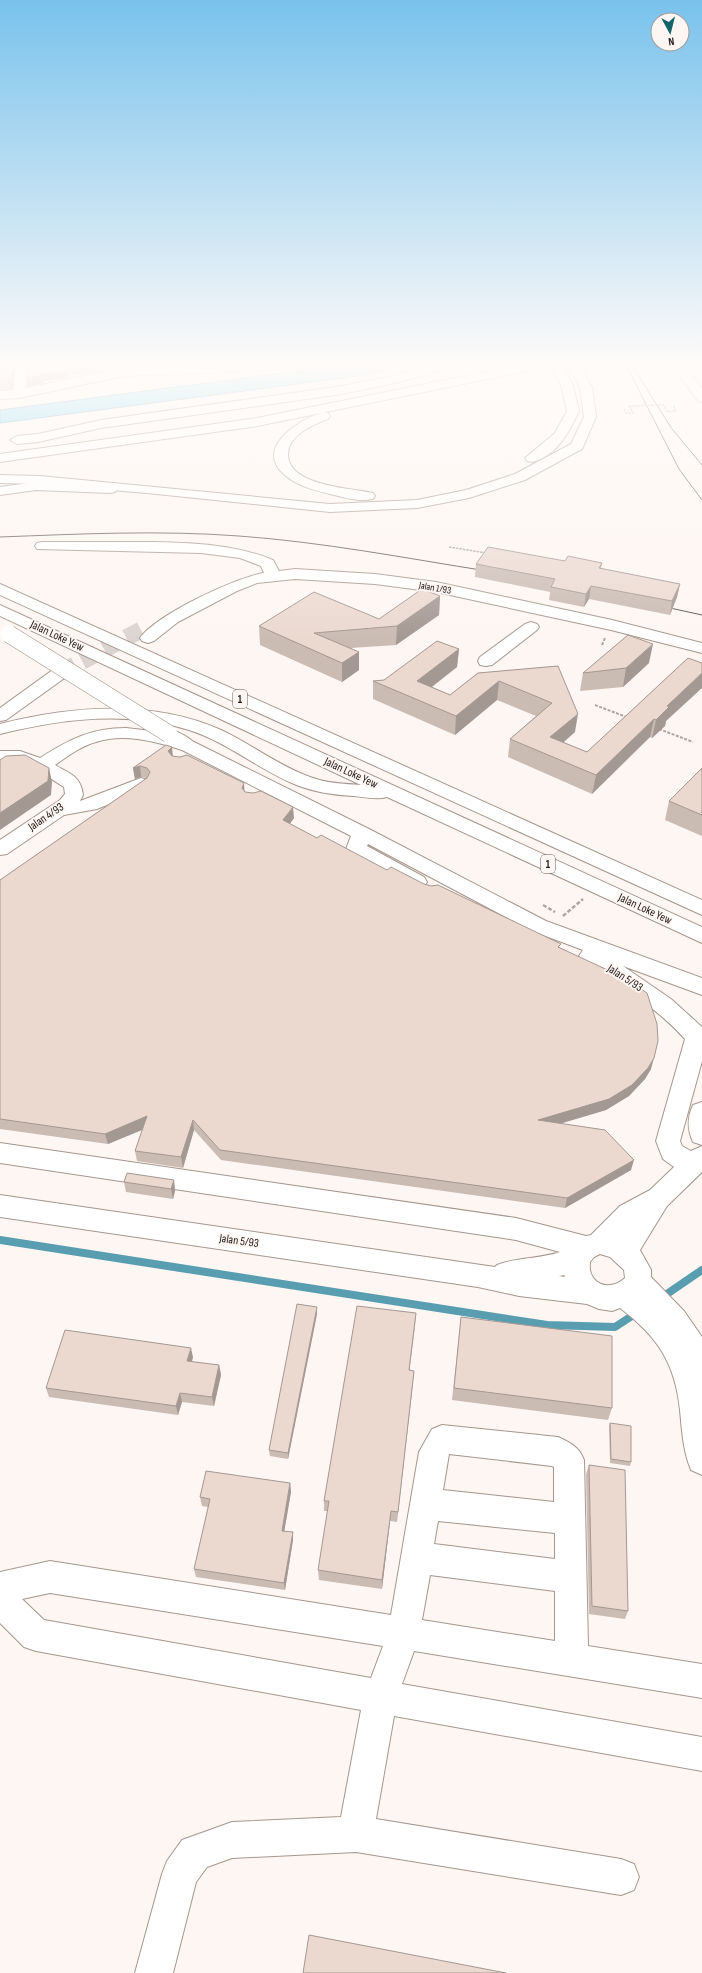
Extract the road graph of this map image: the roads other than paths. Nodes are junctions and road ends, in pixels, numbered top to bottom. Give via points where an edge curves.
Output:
1 (280, 457) edge
2 (533, 457) edge
3 (557, 457) edge
4 (0, 479) edge
5 (147, 489) junction
6 (0, 491) edge
7 (42, 546) dead end
8 (273, 576) junction
9 (0, 589) edge
10 (0, 610) edge
11 (531, 627) dead end
12 (4, 631) edge
13 (145, 634) tunnel mouth
14 (702, 648) edge
15 (486, 661) dead end
16 (66, 677) tunnel mouth
17 (0, 716) edge
18 (0, 729) edge
19 (193, 748) junction
20 (0, 757) edge
21 (180, 762) edge
22 (41, 765) junction
23 (141, 784) edge
24 (270, 787) junction
25 (393, 792) junction
26 (253, 798) edge
27 (57, 810) junction
28 (0, 849) edge
29 (702, 908) edge
30 (541, 916) junction
31 (702, 936) edge
32 (702, 987) edge
33 (699, 1039) edge
34 (702, 1112) edge
35 (702, 1135) edge
36 (0, 1153) edge
37 (697, 1161) edge
38 (658, 1198) junction
39 (0, 1206) edge
40 (587, 1250) junction
41 (625, 1251) junction
42 (478, 1275) junction
43 (590, 1292) junction
44 (638, 1294) junction
45 (702, 1366) edge
46 (699, 1451) edge
47 (426, 1504) junction
48 (570, 1519) junction
49 (417, 1558) junction
50 (571, 1577) junction
51 (0, 1588) edge
52 (0, 1601) edge
53 (404, 1634) junction
54 (572, 1661) junction
55 (702, 1681) edge
56 (380, 1697) junction
57 (702, 1754) edge
58 (356, 1834) junction
59 (621, 1877) dead end
60 (154, 1973) edge

1 - 2 main road via 286,469 310,484 330,491 363,496 436,491 479,480 518,466
3 - 5 main road via 520,477 469,494 417,504 330,508
4 - 5 main road
5 - 6 main road via 36,486
7 - 8 main road via 225,550 253,556 268,563
8 - 13 main road, Jalan 1/93 via 254,579 232,588
8 - 14 main road, Jalan 1/93 via 295,574 375,579 436,587 612,625
9 - 29 main road, Jalan Loke Yew / 1
10 - 25 main road, Jalan Loke Yew / 1
11 - 15 main road
12 - 19 main road, bridge
16 - 17 main road
18 - 25 main road via 50,718 115,714 146,716 195,726 229,741 305,782 344,791
19 - 21 main road
19 - 22 main road via 146,735 120,734 89,738
19 - 24 main road
20 - 22 main road, Jalan 4/93 via 23,756
22 - 27 main road, Jalan 4/93 via 73,784 74,795 67,804
23 - 27 main road via 90,805
24 - 26 main road
24 - 30 main road via 455,882
25 - 31 main road, Jalan Loke Yew / 1
27 - 28 main road, Jalan 4/93
30 - 32 main road
30 - 33 main road, Jalan 5/93 via 665,1005
33 - 37 main road via 668,1141 672,1152
34 - 35 main road
36 - 40 main road via 516,1229
37 - 38 main road, Jalan 5/93
38 - 40 main road, Jalan 5/93 via 630,1214
38 - 41 main road, Jalan 5/93
39 - 42 main road, Jalan 5/93
40 - 41 main road via 617,1246
40 - 42 main road, Jalan 5/93 via 558,1266 531,1272
40 - 43 main road via 575,1267 577,1276
41 - 44 main road via 636,1265
42 - 43 main road, Jalan 5/93 via 519,1284
43 - 44 main road via 607,1298
44 - 45 main road via 679,1325 694,1347
44 - 46 main road via 679,1350 692,1386
47 - 48 main road
47 - 48 main road via 434,1452 442,1439 453,1439 558,1452 569,1460
47 - 49 main road
48 - 50 main road
49 - 50 main road
49 - 53 main road
50 - 54 main road
51 - 53 main road via 50,1576
52 - 56 main road via 36,1635
53 - 54 main road
53 - 56 main road
54 - 55 main road
56 - 57 main road
56 - 58 main road
58 - 59 main road
58 - 60 main road via 232,1840 195,1853 180,1874

